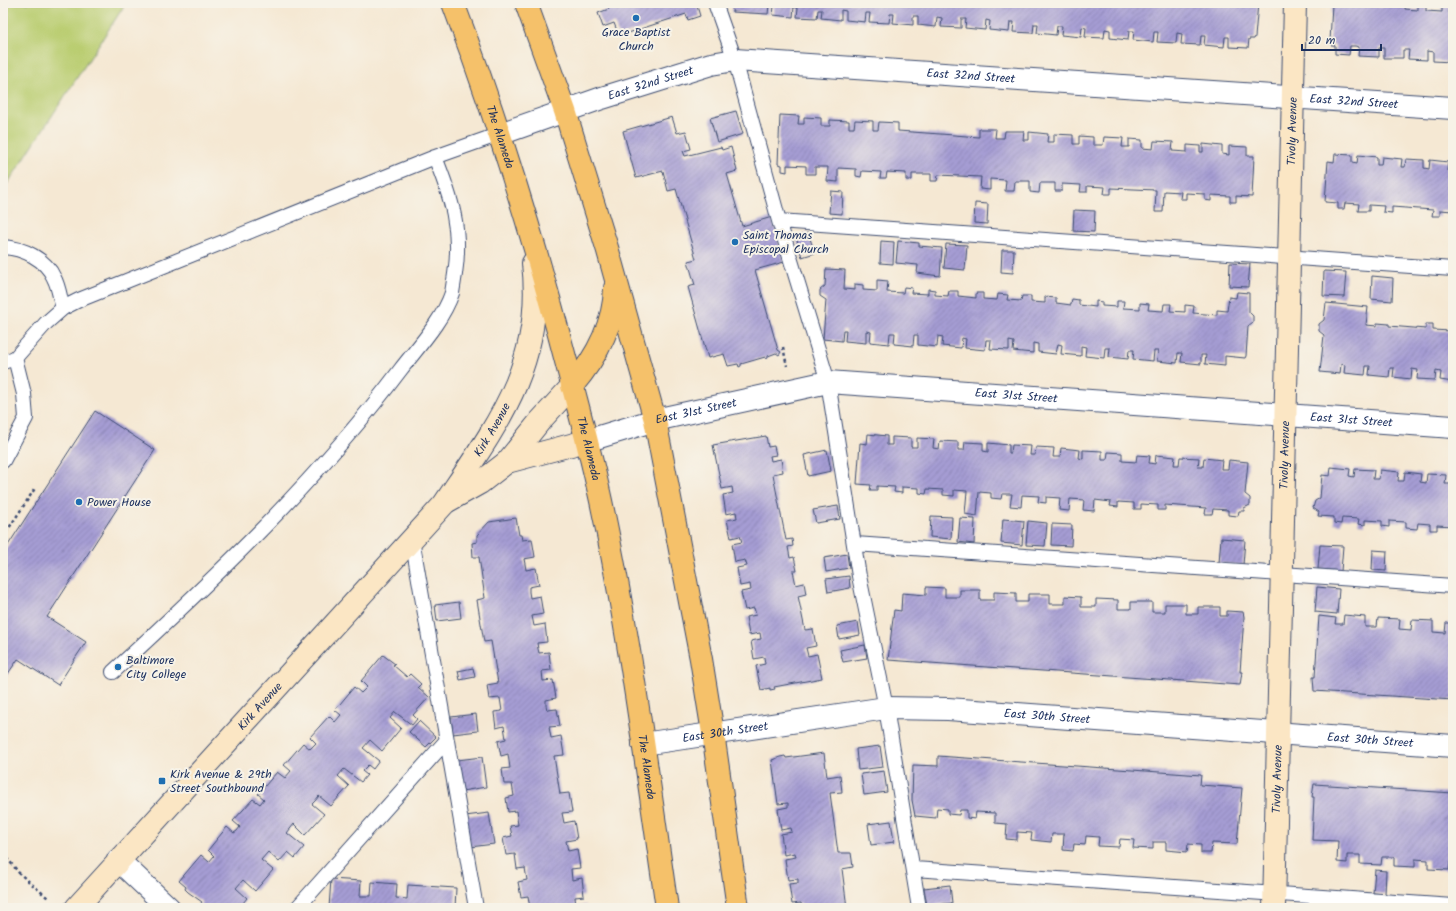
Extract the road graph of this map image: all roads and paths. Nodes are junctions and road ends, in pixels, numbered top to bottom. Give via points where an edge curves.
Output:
1 (453, 3) edge
2 (526, 3) edge
3 (715, 3) edge
4 (1295, 3) edge
5 (736, 60) junction
6 (1294, 96) junction
7 (1453, 108) edge
8 (565, 111) junction
9 (500, 134) junction
10 (434, 157) junction
11 (524, 213) junction
12 (779, 221) junction
13 (3, 247) edge
14 (1289, 257) junction
15 (1453, 269) edge
16 (615, 275) junction
17 (63, 308) junction
18 (783, 347) dead end
19 (9, 360) edge
20 (787, 369) dead end
21 (828, 382) junction
22 (572, 386) junction
23 (1286, 414) junction
24 (654, 420) junction
25 (1453, 427) edge
26 (586, 441) junction
27 (3, 461) edge
28 (507, 462) junction
29 (36, 487) dead end
30 (444, 504) junction
31 (3, 537) edge
32 (412, 539) junction
33 (855, 544) junction
34 (1282, 573) junction
35 (1453, 586) edge
36 (114, 672) dead end
37 (886, 708) junction
38 (713, 733) junction
39 (1278, 734) junction
40 (447, 740) junction
41 (643, 744) junction
42 (1453, 746) edge
43 (3, 852) edge
44 (118, 860) junction
45 (914, 869) junction
46 (48, 898) dead end
47 (1274, 901) edge
48 (1453, 906) edge
49 (76, 908) edge
50 (169, 908) edge
51 (297, 908) edge
52 (476, 908) edge
53 (667, 908) edge
54 (738, 908) edge
55 (920, 908) edge

1 - 9 main road, The Alameda
2 - 8 main road
3 - 5 lane
4 - 6 street, Tivoly Avenue
5 - 6 street, East 32nd Street
5 - 8 street, East 32nd Street via 711,64
5 - 12 lane
6 - 7 street, East 32nd Street
6 - 14 street, Tivoly Avenue
8 - 9 street, East 32nd Street
8 - 16 main road
9 - 10 lane
9 - 11 main road, The Alameda
10 - 17 lane
10 - 36 lane via 455,214 457,238 452,294 437,321 369,412 294,496 190,601
11 - 22 main road, The Alameda via 553,309
11 - 30 street, Kirk Avenue via 536,286 534,323 522,369 509,401 492,432
12 - 14 lane
12 - 21 lane
13 - 17 lane via 38,257 54,277
14 - 15 lane
14 - 23 street, Tivoly Avenue
16 - 22 main road via 613,309 602,342 596,355
16 - 24 main road
17 - 19 lane
18 - 20 path
19 - 27 lane via 24,394 26,418
21 - 23 street, East 31st Street
21 - 24 street, East 31st Street
21 - 33 lane
22 - 26 main road, The Alameda
22 - 28 street, Kirk Avenue
23 - 25 street, East 31st Street
23 - 34 street, Tivoly Avenue
24 - 26 street, East 31st Street
24 - 38 main road
26 - 28 street, Kirk Avenue
26 - 41 main road, The Alameda via 609,542 635,682
28 - 30 street, Kirk Avenue via 480,483
29 - 31 path
30 - 32 street, Kirk Avenue
32 - 40 lane
32 - 44 street, Kirk Avenue via 282,684
33 - 34 lane
33 - 37 lane via 859,576
34 - 35 lane
34 - 39 street, Tivoly Avenue
37 - 38 street, East 30th Street
37 - 39 street, East 30th Street via 948,709
37 - 45 lane
38 - 41 street, East 30th Street
38 - 54 main road
39 - 42 street, East 30th Street
39 - 47 street, Tivoly Avenue
40 - 51 lane
40 - 52 lane
41 - 53 main road, The Alameda
43 - 46 path via 19,873
44 - 49 street, Kirk Avenue
44 - 50 street
45 - 47 lane
45 - 55 lane
47 - 48 lane

